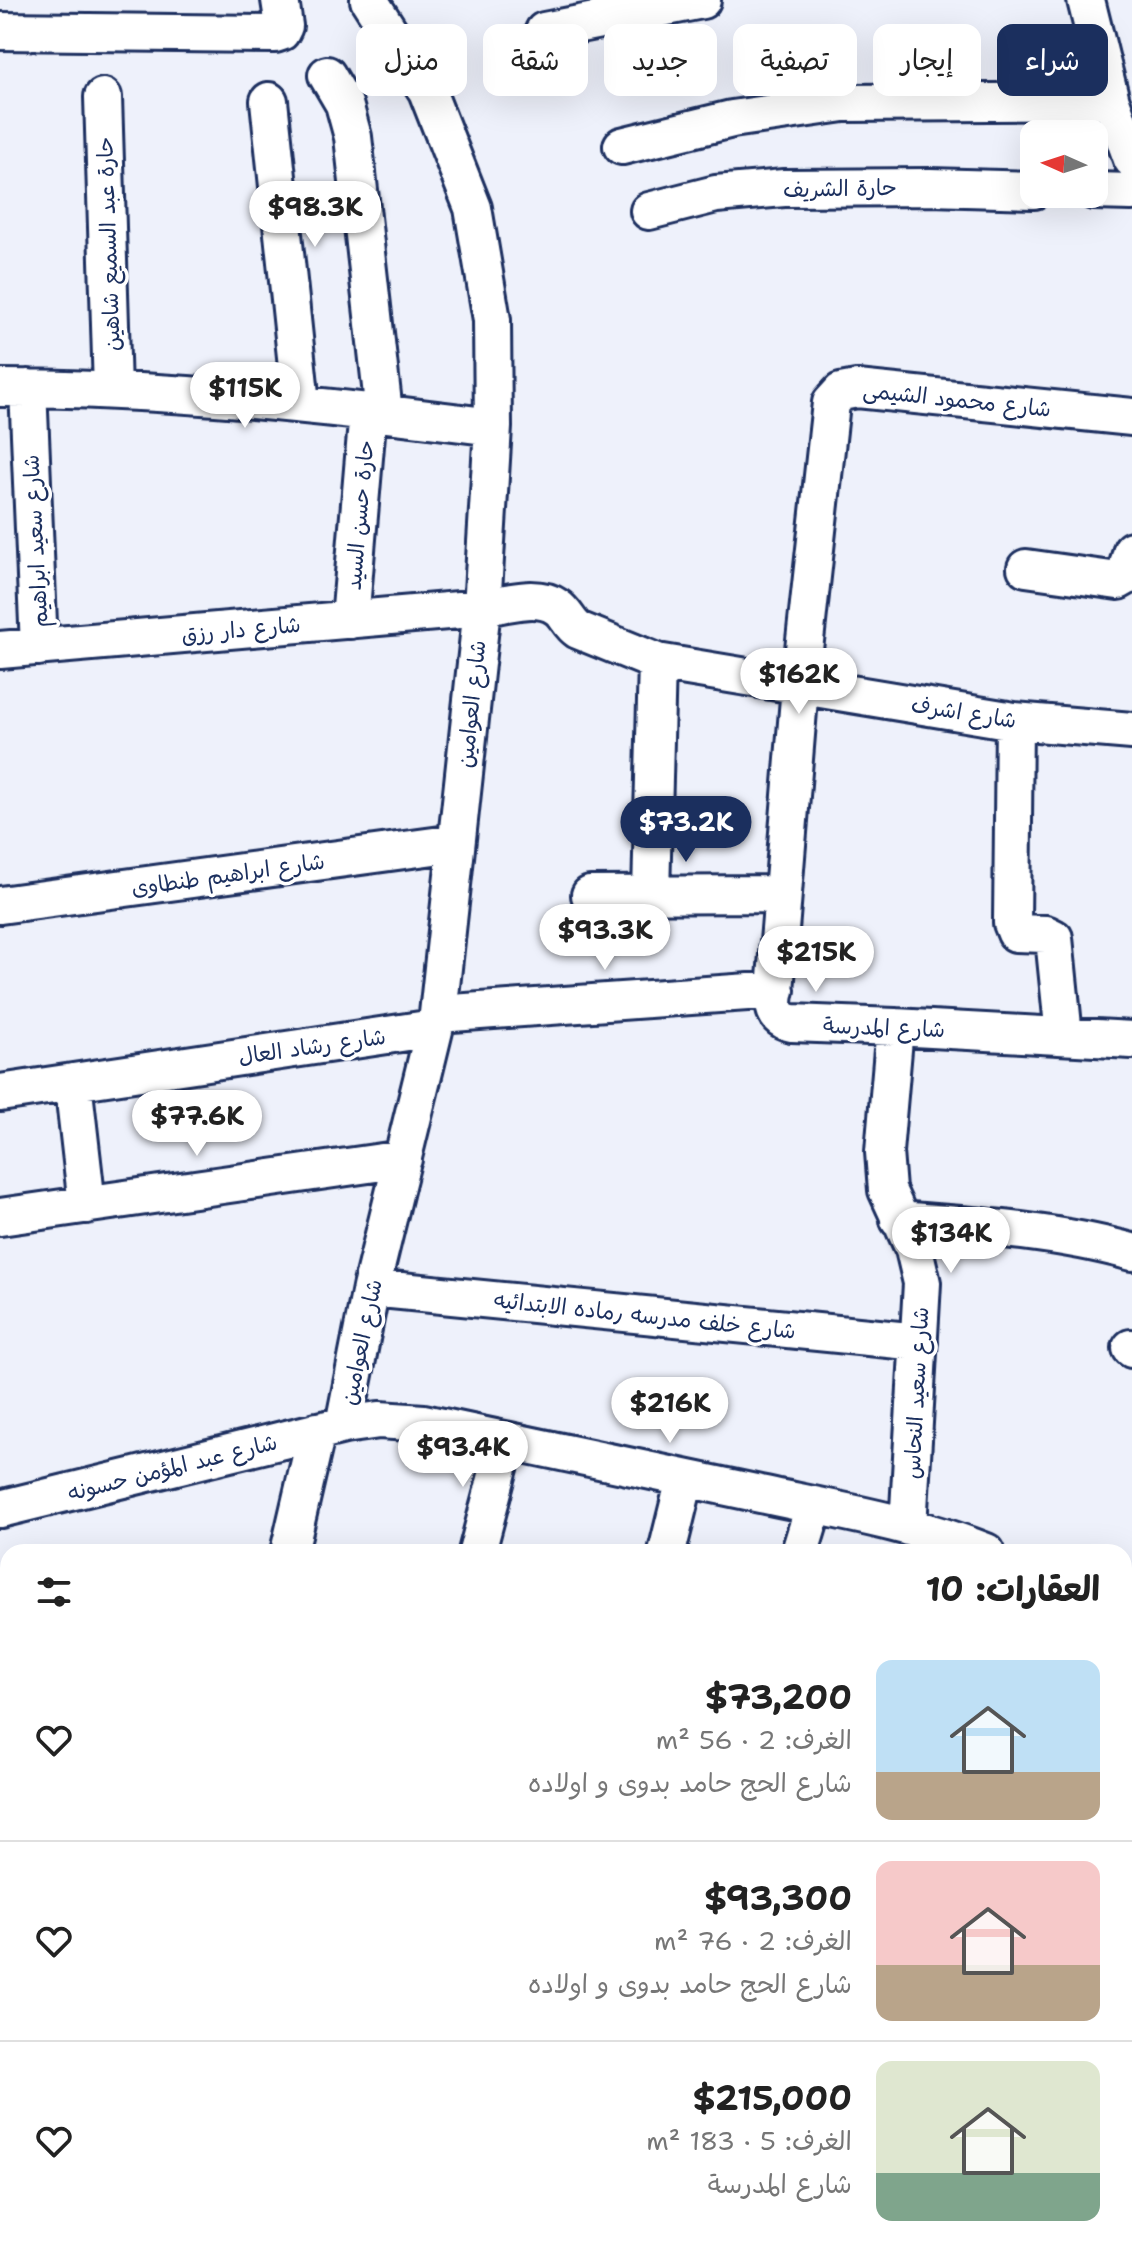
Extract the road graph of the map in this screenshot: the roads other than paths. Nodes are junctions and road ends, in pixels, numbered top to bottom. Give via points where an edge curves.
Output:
1 (280, 0) edge
2 (369, 0) edge
3 (702, 0) edge
4 (1086, 0) edge
5 (580, 24) edge
6 (0, 31) edge
7 (327, 75) dead end
8 (103, 97) dead end
9 (269, 101) dead end
10 (1111, 101) junction
11 (622, 146) dead end
12 (1132, 159) edge
13 (1020, 190) edge
14 (1108, 191) edge
15 (1132, 192) edge
16 (649, 211) dead end
17 (14, 388) edge
18 (112, 390) junction
19 (301, 404) junction
20 (376, 412) junction
21 (1132, 417) edge
22 (493, 427) junction
23 (1132, 550) edge
24 (1026, 568) dead end
25 (482, 608) junction
26 (350, 620) junction
27 (39, 647) junction
28 (0, 650) edge
29 (657, 662) junction
30 (800, 686) junction
31 (1014, 721) junction
32 (1132, 731) edge
33 (456, 843) junction
34 (651, 894) junction
35 (783, 894) junction
36 (590, 895) dead end
37 (0, 905) edge
38 (776, 990) junction
39 (436, 1021) junction
40 (895, 1027) junction
41 (1064, 1036) junction
42 (1132, 1040) edge
43 (73, 1082) junction
44 (0, 1093) edge
45 (403, 1159) junction
46 (87, 1205) junction
47 (0, 1217) edge
48 (899, 1220) junction
49 (1132, 1252) edge
50 (371, 1288) junction
51 (919, 1342) junction
52 (330, 1428) junction
53 (506, 1441) junction
54 (685, 1479) junction
55 (814, 1506) junction
56 (0, 1509) edge
57 (908, 1527) junction
58 (292, 1544) edge
59 (479, 1544) edge
60 (669, 1544) edge
61 (802, 1544) edge
62 (954, 1544) edge

1 - 6 street via 284,26 275,34
2 - 22 street, شارع العوامين via 427,91 473,208 492,320
3 - 5 street
4 - 10 street
7 - 20 street, حارة حسن السيد via 344,104 353,137
8 - 18 street, حارة عبد السميع شاهين
9 - 19 street
10 - 11 street via 844,103 732,119
10 - 12 street
13 - 16 street, حارة الشريف via 784,188 716,194
14 - 15 street
17 - 18 street
17 - 27 street, شارع سعيد ابراهيم
18 - 19 street
19 - 20 street
20 - 22 street
20 - 26 street, حارة حسن السيد
21 - 30 street, شارع محمود الشيمى via 857,389 835,397 829,411
22 - 25 street, شارع العوامين
23 - 24 street via 1125,577 1118,581
25 - 26 street, شارع دار رزق
25 - 29 street, شارع اشرف via 545,601 578,630
25 - 33 street, شارع العوامين
26 - 27 street, شارع دار رزق
27 - 28 street, شارع دار رزق
29 - 30 street, شارع اشرف
29 - 34 street
30 - 31 street, شارع اشرف
30 - 35 street, شارع المدرسة
31 - 32 street, شارع اشرف
31 - 41 street via 1012,923 1016,933 1054,938
33 - 37 street, شارع ابراهيم طنطاوى
33 - 39 street, شارع العوامين
34 - 35 street
34 - 36 street
35 - 38 street, شارع المدرسة
38 - 39 street, شارع رشاد العال
38 - 40 street, شارع المدرسة via 775,1009 786,1022
39 - 43 street, شارع رشاد العال
39 - 45 street, شارع العوامين
40 - 41 street, شارع المدرسة
40 - 48 street, شارع سعيد النحاس via 884,1152 887,1190
41 - 42 street, شارع المدرسة
43 - 44 street, شارع رشاد العال
43 - 46 street
45 - 46 street
45 - 50 street, شارع العوامين
46 - 47 street
48 - 49 street via 1005,1229
48 - 51 street, شارع سعيد النحاس via 914,1249 922,1283
50 - 51 street, شارع خلف مدرسه رماده الابتدائيه
50 - 52 street, شارع العوامين
51 - 57 street, شارع سعيد النحاس
52 - 53 street, شارع عبد المؤمن حسونه via 379,1420 424,1423
52 - 56 street, شارع عبد المؤمن حسونه
52 - 58 street
53 - 54 street, شارع عبد المؤمن حسونه
53 - 59 street
54 - 55 street, شارع عبد المؤمن حسونه
54 - 60 street
55 - 57 street, شارع عبد المؤمن حسونه
55 - 61 street
57 - 62 street, شارع عبد المؤمن حسونه

